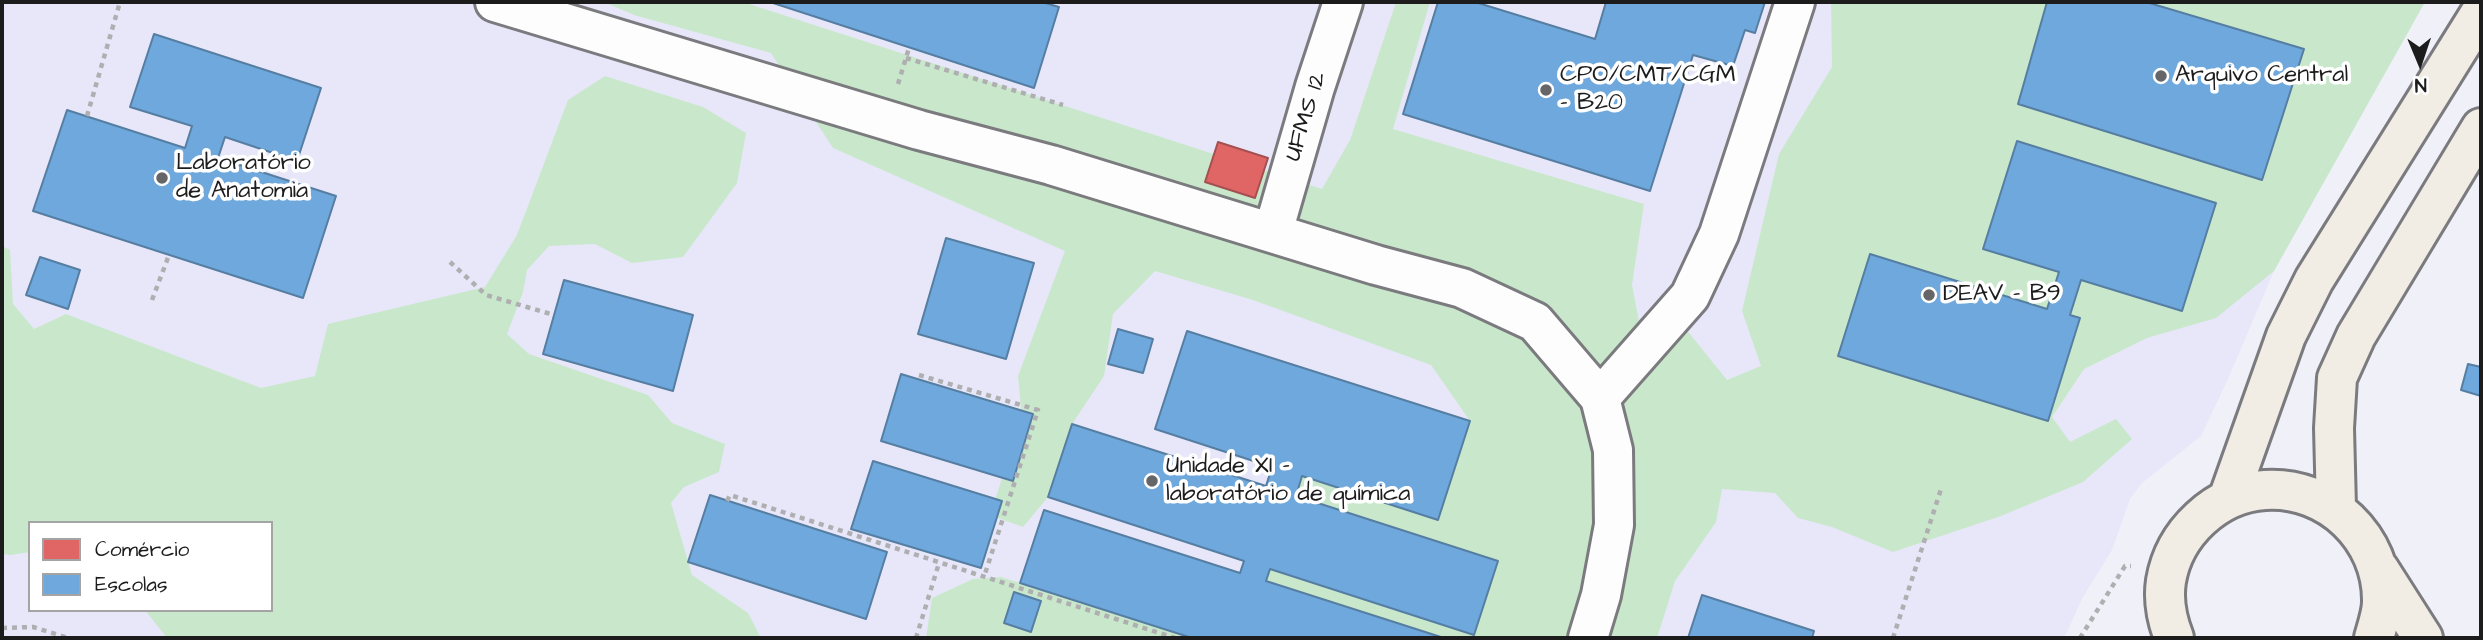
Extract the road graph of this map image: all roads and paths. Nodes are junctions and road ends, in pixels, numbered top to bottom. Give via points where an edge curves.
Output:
1 (120, 2) edge
2 (495, 2) edge
3 (1343, 2) edge
4 (1795, 2) edge
5 (2481, 12) edge
6 (906, 58) dead end
7 (1063, 105) dead end
8 (87, 116) dead end
9 (2481, 128) edge
10 (1273, 232) junction
11 (169, 255) dead end
12 (450, 262) dead end
13 (152, 300) dead end
14 (554, 315) dead end
15 (919, 375) dead end
16 (1600, 398) junction
17 (1942, 486) dead end
18 (2228, 499) junction
19 (727, 501) dead end
20 (2336, 508) junction
21 (939, 563) junction
22 (2171, 564) junction
23 (2378, 567) junction
24 (984, 577) junction
25 (2, 628) edge
26 (2165, 631) edge
27 (68, 638) edge
28 (916, 638) edge
29 (1175, 638) edge
30 (1588, 638) edge
31 (1893, 638) edge
32 (2080, 638) edge
33 (2374, 638) edge
34 (2423, 638) edge

1 - 8 path
2 - 10 lane
3 - 10 lane, UFMS 12
4 - 16 lane via 1719,234 1690,296
5 - 18 main road via 2314,280 2286,336
6 - 7 path
9 - 20 main road via 2356,336 2337,378
10 - 16 lane via 1462,288 1535,322
11 - 13 path
12 - 14 path via 486,295
15 - 24 path via 1038,410
16 - 30 lane via 1613,450 1614,525
17 - 31 path
18 - 20 main road via 2264,489 2302,493
18 - 22 main road via 2198,519 2177,547
19 - 21 path via 730,495
20 - 23 main road via 2363,535
21 - 24 path
21 - 28 path
22 - 26 main road
22 - 32 path via 2125,566
23 - 33 main road via 2382,602
23 - 34 main road
24 - 29 path
25 - 27 path via 33,627

